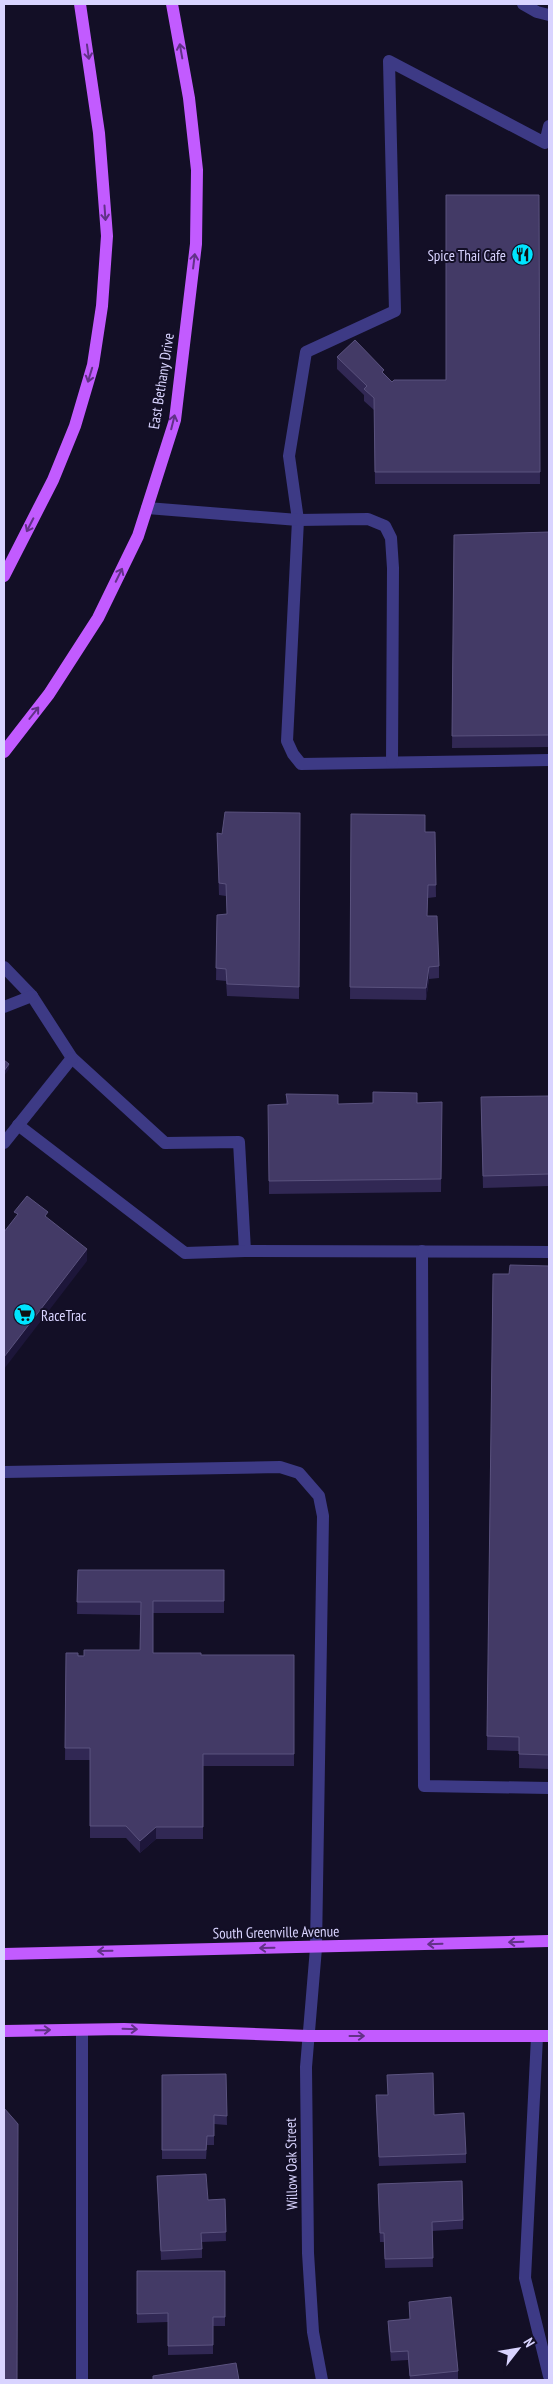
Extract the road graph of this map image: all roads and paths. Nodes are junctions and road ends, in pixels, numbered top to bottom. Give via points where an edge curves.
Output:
1 (80, 4) edge
2 (172, 4) edge
3 (524, 4) edge
4 (549, 15) edge
5 (549, 126) edge
6 (147, 508) junction
7 (298, 520) junction
8 (4, 576) edge
9 (4, 752) edge
10 (549, 760) edge
11 (392, 762) junction
12 (4, 967) edge
13 (32, 996) junction
14 (4, 1007) edge
15 (72, 1058) junction
16 (18, 1125) junction
17 (4, 1143) edge
18 (244, 1251) junction
19 (422, 1252) junction
20 (549, 1252) edge
21 (4, 1472) edge
22 (549, 1788) edge
23 (549, 1941) edge
24 (316, 1948) junction
25 (4, 1954) edge
26 (4, 2030) edge
27 (82, 2030) junction
28 (308, 2036) junction
29 (543, 2036) edge
30 (549, 2376) edge
31 (82, 2380) edge
32 (322, 2380) edge

1 -> 8 main road via 99,133 107,236 102,306 93,365 75,426 53,480
6 -> 2 main road, East Bethany Drive via 174,420 196,244 196,161 189,98
3 - 4 street
5 - 7 street via 545,142 389,61 395,312 306,352 289,456
6 - 7 street
9 -> 6 main road, East Bethany Drive via 50,694 98,618 138,536
7 - 11 street via 368,519 385,526 391,538
7 - 11 street via 287,741 301,764
10 - 11 street
12 - 13 street
13 - 14 street
13 - 15 street
15 - 16 street
15 - 18 street via 165,1143 239,1142
16 - 17 street
16 - 18 street via 185,1253
18 - 19 street
19 - 20 street
19 - 22 street via 424,1786
21 - 24 street, Willow Oak Street via 280,1467 299,1474 319,1496 323,1516
23 -> 24 main road, South Greenville Avenue
24 -> 25 main road, South Greenville Avenue
24 - 28 street, Willow Oak Street
26 -> 27 main road
27 -> 28 main road
27 - 31 street
28 -> 29 main road
28 - 32 street, Willow Oak Street via 308,2253 313,2332
29 - 30 street via 525,2278

